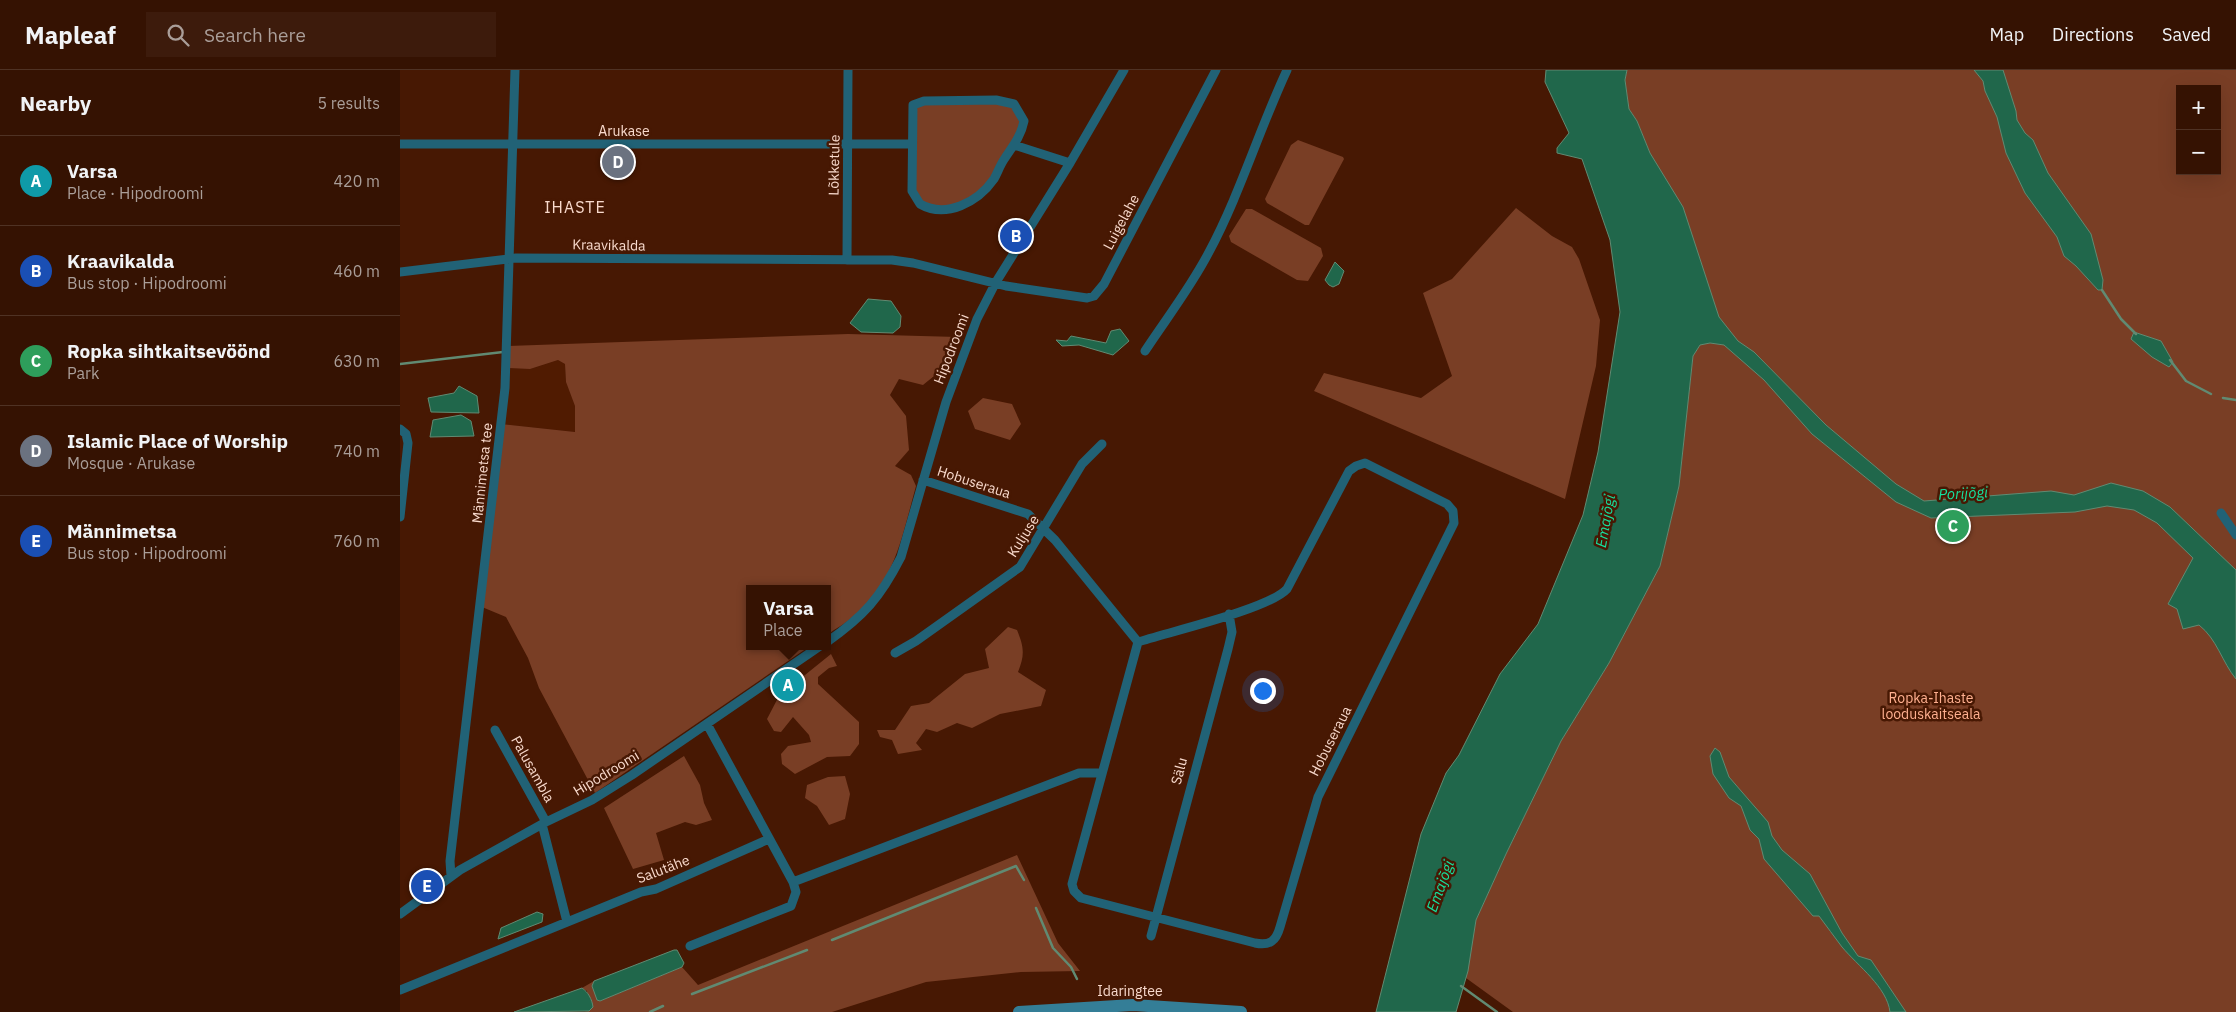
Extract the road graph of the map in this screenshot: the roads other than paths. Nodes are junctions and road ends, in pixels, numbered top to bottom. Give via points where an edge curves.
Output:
1 (515, 70) edge
2 (848, 70) edge
3 (1124, 70) edge
4 (1216, 70) edge
5 (1287, 70) edge
6 (848, 143) junction
7 (400, 144) edge
8 (513, 144) junction
9 (912, 144) junction
10 (1014, 145) junction
11 (1070, 163) junction
12 (510, 259) junction
13 (847, 260) junction
14 (400, 272) edge
15 (996, 282) junction
16 (1145, 351) dead end
17 (400, 429) edge
18 (1102, 444) dead end
19 (923, 480) junction
20 (2222, 513) dead end
21 (400, 517) edge
22 (1043, 528) junction
23 (2236, 535) edge
24 (1229, 614) junction
25 (831, 639) edge
26 (1138, 642) junction
27 (814, 650) edge
28 (895, 653) dead end
29 (708, 724) junction
30 (495, 730) dead end
31 (1101, 773) junction
32 (544, 823) junction
33 (769, 839) junction
34 (451, 876) junction
35 (793, 882) junction
36 (400, 914) edge
37 (1156, 918) junction
38 (567, 922) junction
39 (1150, 936) dead end
40 (690, 946) dead end
41 (400, 990) edge
42 (1019, 1012) edge
43 (1241, 1012) edge

1 - 8 street, Männimetsa tee
2 - 6 street, Lõkketule
3 - 11 street, Hipodroomi
4 - 15 street, Luigelahe via 1104,284 1094,296 1006,286
5 - 16 street via 1210,251
6 - 8 street, Arukase
6 - 9 street, Arukase
6 - 13 street, Lõkketule
7 - 8 street, Arukase
8 - 12 street, Männimetsa tee
9 - 10 street via 914,197 924,206 943,209 959,207 976,198 994,179
9 - 10 street via 911,110 916,103 996,100 1014,104 1023,116 1023,128
10 - 11 street
11 - 15 street, Hipodroomi
12 - 13 street, Kraavikalda
12 - 14 street, Kraavikalda
12 - 34 street, Männimetsa tee via 505,388 450,861
13 - 15 street, Kraavikalda via 913,263
15 - 19 street, Hipodroomi via 957,369
17 - 21 street via 406,434 408,443
18 - 22 street, Kuljuse via 1082,464
19 - 22 street, Hobuseraua via 1028,514
19 - 25 street, Hipodroomi via 901,557 883,591 850,625
20 - 23 street
22 - 26 street, Hobuseraua
22 - 28 street, Kuljuse via 1020,567
24 - 26 street, Hobuseraua
24 - 37 street, Sälu via 1232,632 1228,649
24 - 37 street, Hobuseraua via 1276,599 1287,589 1346,476 1356,466 1370,465 1447,504 1453,511 1453,527 1318,797 1274,940 1267,944 1255,943
26 - 31 street, Hobuseraua
27 - 29 street, Hipodroomi
29 - 32 street, Hipodroomi via 592,800
29 - 33 street
30 - 32 street, Palusambla
31 - 35 street via 1079,773
31 - 37 street, Hobuseraua via 1072,884 1074,890 1086,900
32 - 34 street, Hipodroomi
32 - 38 street
33 - 35 street
33 - 38 street, Salutähe via 656,889
34 - 36 street, Hipodroomi
35 - 40 street via 796,892 791,906
37 - 39 street, Sälu
38 - 41 street, Salutähe
42 - 43 main road, Idaringtee via 1133,1005

